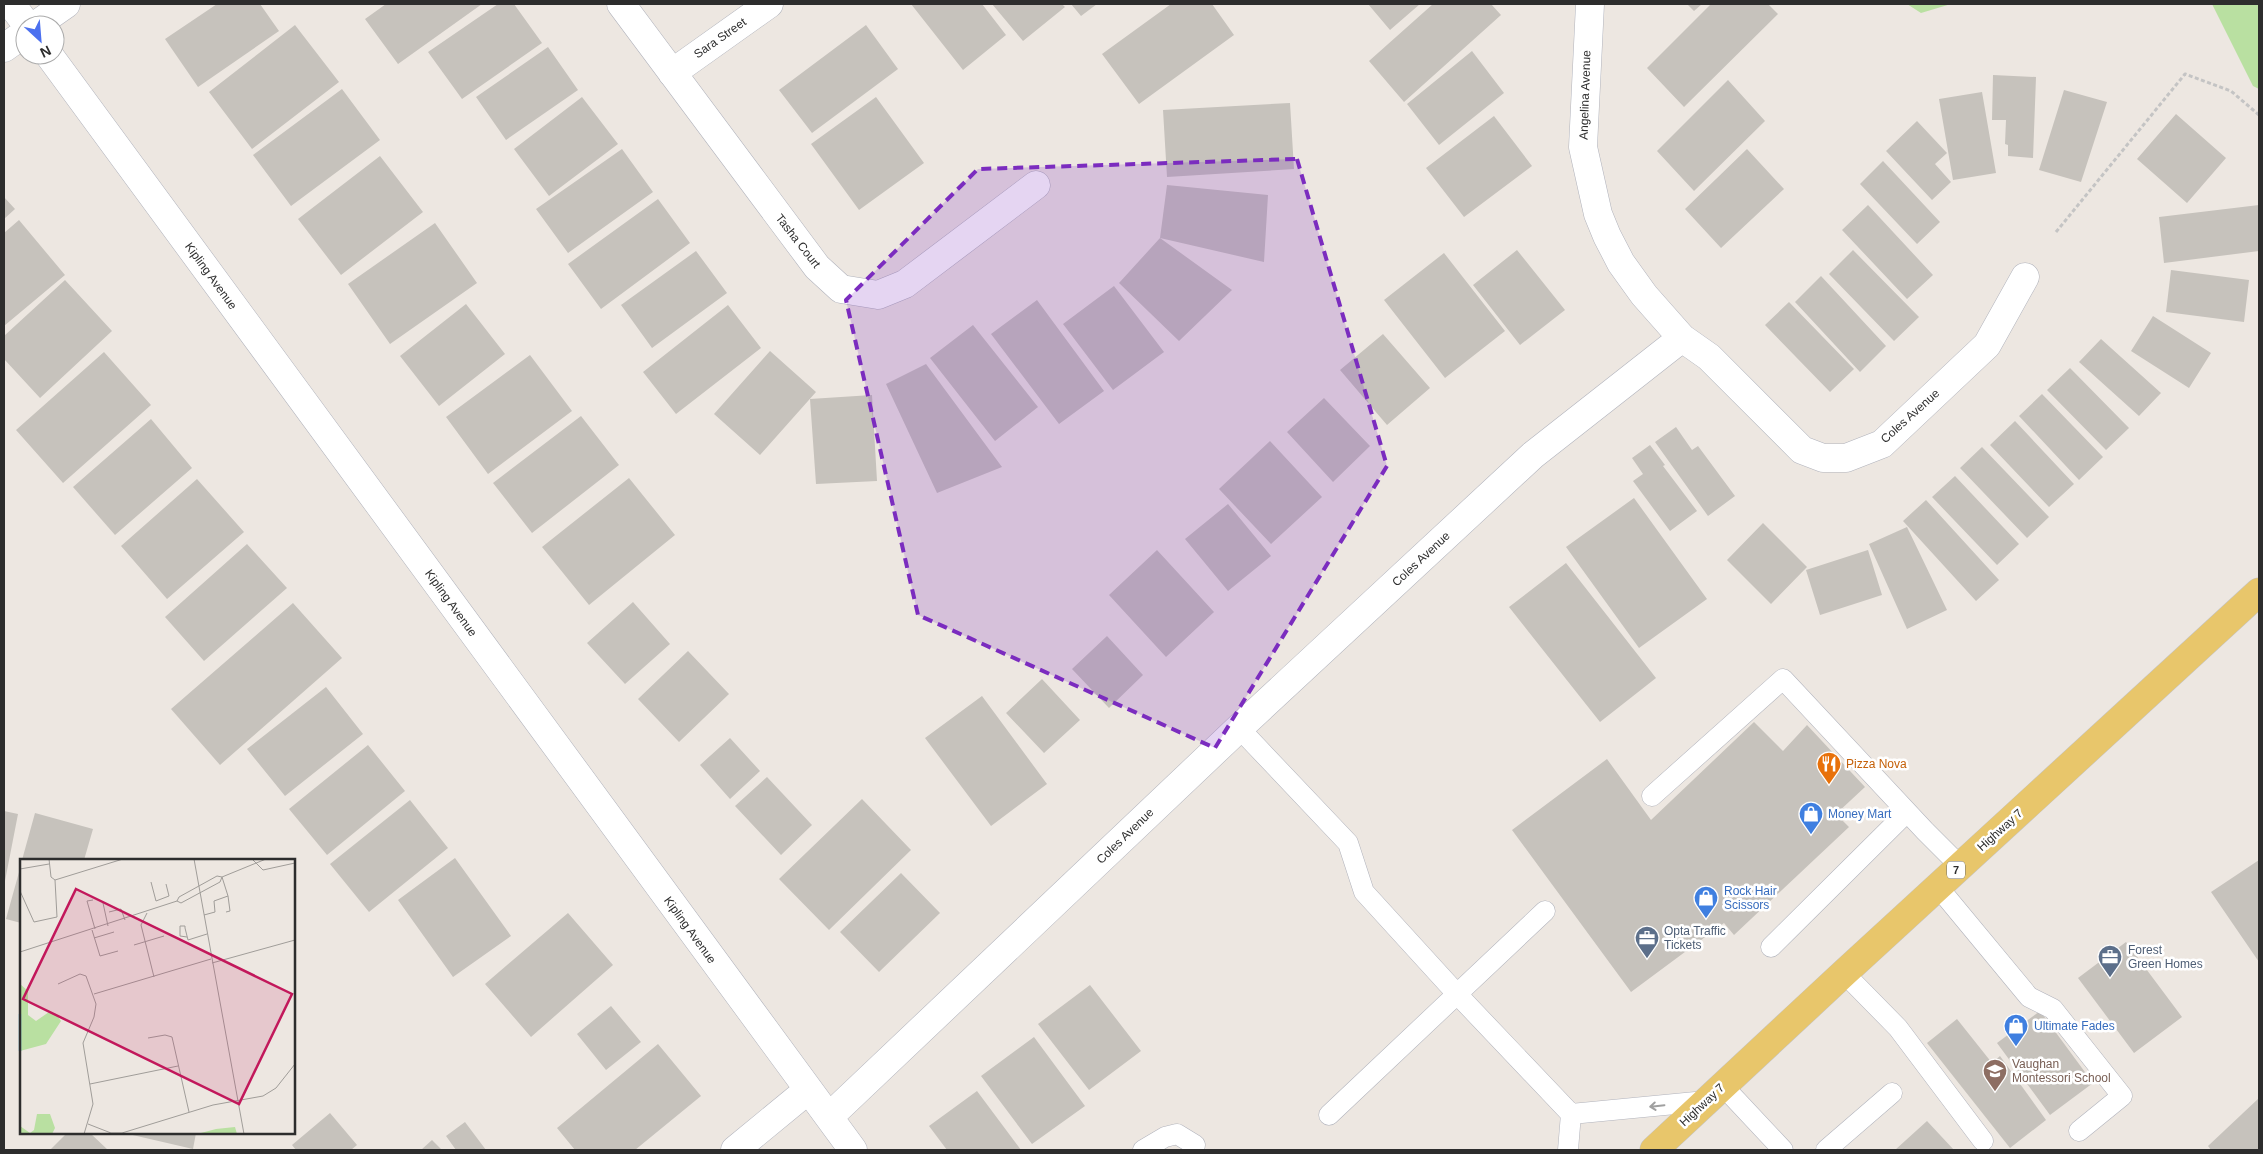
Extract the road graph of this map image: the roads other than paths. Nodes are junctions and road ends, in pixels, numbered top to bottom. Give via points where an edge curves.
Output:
1 (11, 4) edge
2 (66, 4) edge
3 (621, 4) edge
4 (769, 4) edge
5 (1590, 4) edge
6 (19, 15) edge
7 (50, 15) edge
8 (15, 40) edge
9 (4, 48) edge
10 (56, 65) edge
11 (672, 73) junction
12 (1036, 185) dead end
13 (2025, 277) dead end
14 (1682, 338) junction
15 (2259, 592) edge
16 (1239, 728) junction
17 (1652, 796) dead end
18 (1907, 812) junction
19 (1960, 866) junction
20 (1938, 887) junction
21 (1545, 911) dead end
22 (1771, 947) dead end
23 (1844, 973) junction
24 (1457, 994) junction
25 (808, 1090) junction
26 (1714, 1093) junction
27 (1892, 1093) dead end
28 (1571, 1114) junction
29 (1329, 1115) dead end
30 (829, 1117) junction
31 (2079, 1130) dead end
32 (1983, 1141) dead end
33 (1194, 1145) dead end
34 (735, 1150) edge
35 (853, 1150) edge
36 (1143, 1150) edge
37 (1568, 1150) edge
38 (1654, 1150) edge
39 (1783, 1150) edge
40 (1826, 1150) edge

1 - 6 street
2 - 7 street
3 - 11 street, Tasha Court
4 - 11 street, Sara Street
5 - 14 street, Angelina Avenue via 1583,147 1598,214 1621,263
8 - 9 street
10 - 25 street, Kipling Avenue
11 - 12 street, Tasha Court via 817,267 841,289 878,295 905,284
13 - 14 street, Coles Avenue via 1987,345 1882,444 1846,458 1823,458 1802,450 1709,357
14 - 16 street, Coles Avenue via 1533,455
15 - 19 main road, Highway 7 / 7
16 - 24 lane via 1348,844 1364,892
16 - 30 street, Coles Avenue
17 - 18 lane via 1783,679
18 - 19 lane
18 - 22 lane
19 - 20 main road, Highway 7 / 7
20 - 23 main road, Highway 7 / 7
20 - 31 lane via 2029,997 2053,1009 2122,1096
21 - 24 lane
23 - 26 main road, Highway 7 / 7
23 - 32 lane via 1898,1028
24 - 28 lane
24 - 29 lane
25 - 30 street, Kipling Avenue
25 - 34 street
26 -> 28 lane
26 - 38 main road, Highway 7 / 7
26 - 39 lane
27 - 40 lane
28 - 37 lane
30 - 35 street, Kipling Avenue
33 - 36 lane via 1178,1134 1165,1137

